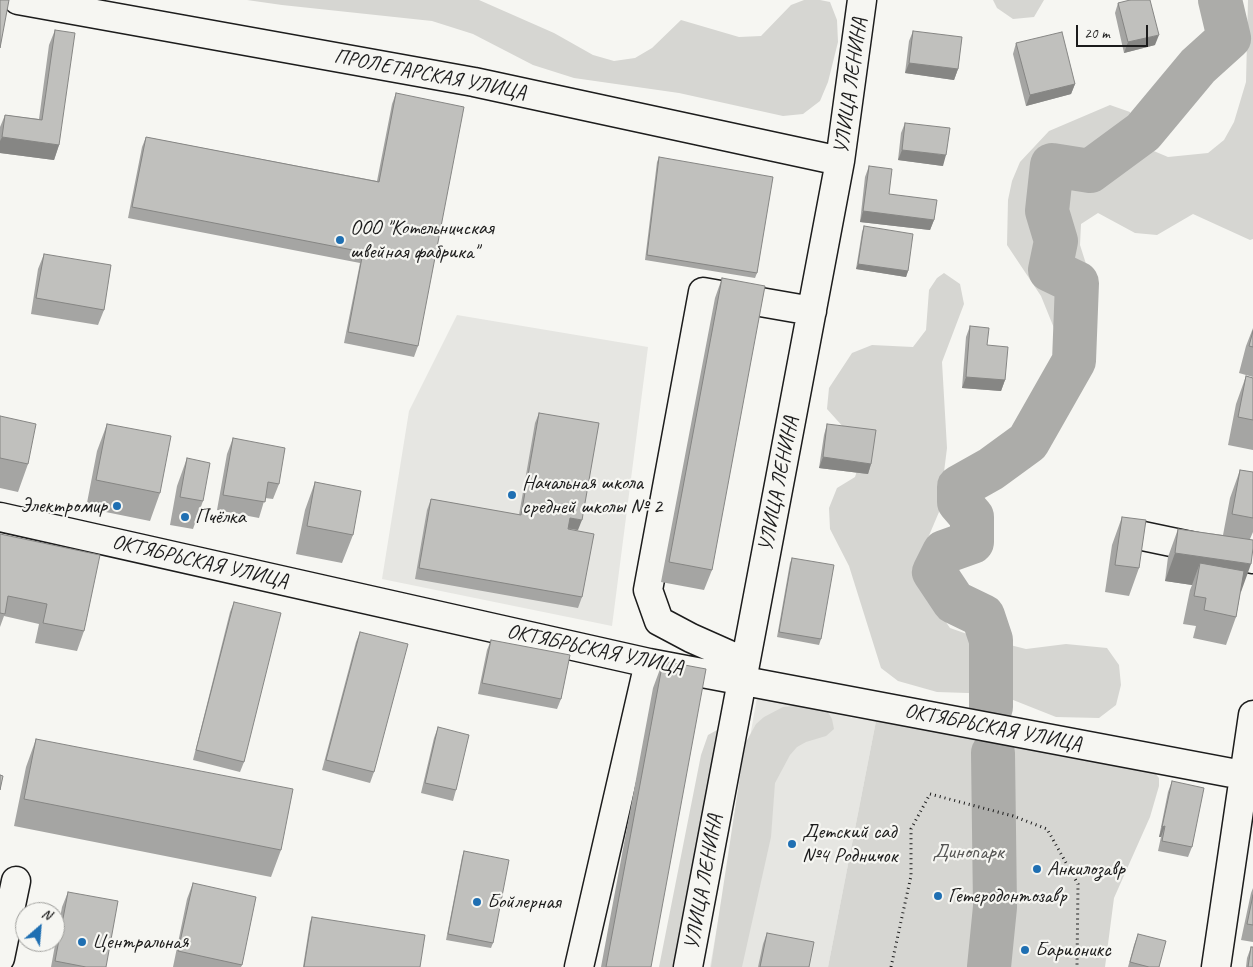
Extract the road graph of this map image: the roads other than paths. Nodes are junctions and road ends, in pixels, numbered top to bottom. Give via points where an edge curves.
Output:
1 (18, 0) edge
2 (862, 0) edge
3 (840, 161) junction
4 (812, 311) junction
5 (0, 517) edge
6 (1138, 536) edge
7 (1253, 559) edge
8 (649, 663) junction
9 (743, 671) junction
10 (1253, 715) edge
11 (1248, 776) edge
12 (16, 881) dead end
13 (0, 958) edge
14 (579, 967) edge
15 (688, 967) edge
16 (1216, 967) edge

1 - 3 street, ПРОЛЕТАРСКАЯ УЛИЦА via 474,82
2 - 3 street, УЛИЦА ЛЕНИНА
3 - 4 street, УЛИЦА ЛЕНИНА
4 - 9 street, УЛИЦА ЛЕНИНА
4 - 9 street via 703,292 648,590 659,621
5 - 8 street, ОКТЯБРЬСКАЯ УЛИЦА
6 - 7 street
8 - 9 street, ОКТЯБРЬСКАЯ УЛИЦА
8 - 14 street
9 - 11 street, ОКТЯБРЬСКАЯ УЛИЦА
9 - 15 street, УЛИЦА ЛЕНИНА
10 - 11 street
11 - 16 street
12 - 13 street

